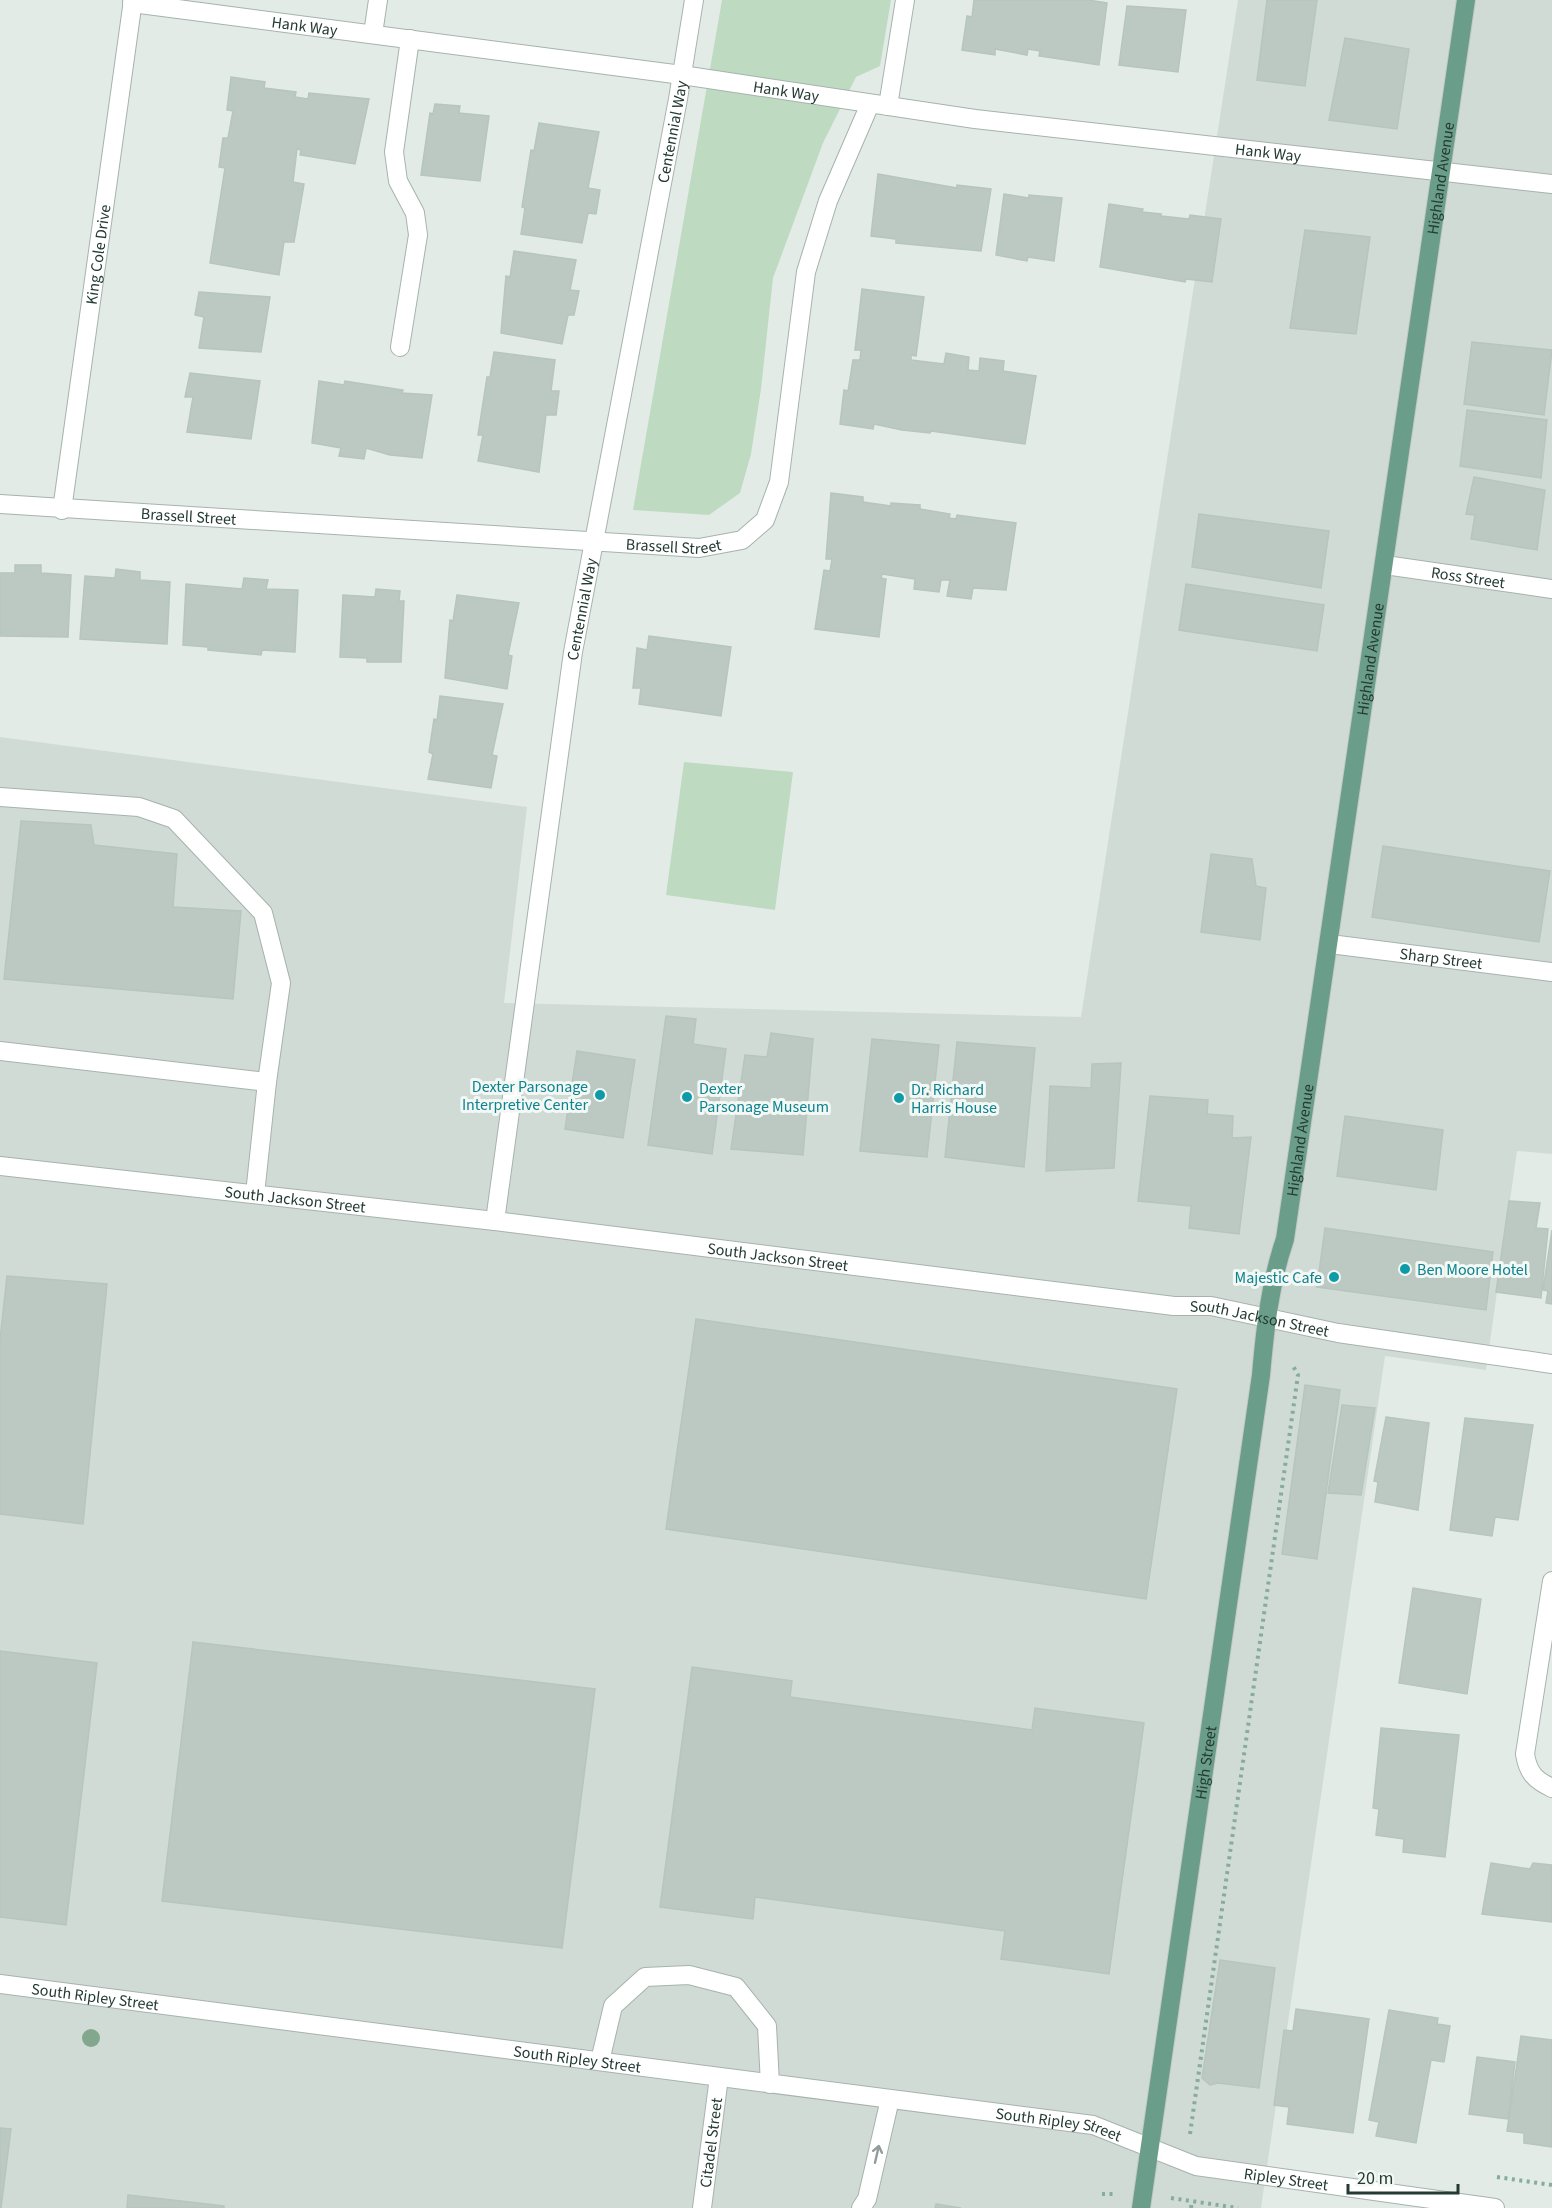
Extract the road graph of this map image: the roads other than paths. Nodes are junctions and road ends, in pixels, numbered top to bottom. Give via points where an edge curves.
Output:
1 (378, 0) edge
2 (694, 0) edge
3 (905, 0) edge
4 (1466, 0) edge
5 (132, 1) edge
6 (373, 34) junction
7 (410, 39) junction
8 (682, 75) junction
9 (879, 105) junction
10 (1442, 170) junction
11 (1552, 184) edge
12 (400, 347) dead end
13 (0, 504) edge
14 (63, 510) junction
15 (592, 542) junction
16 (1385, 565) junction
17 (1552, 589) edge
18 (0, 797) edge
19 (1330, 944) junction
20 (1552, 972) edge
21 (0, 1051) edge
22 (267, 1082) junction
23 (0, 1166) edge
24 (255, 1194) junction
25 (495, 1221) junction
26 (1266, 1318) junction
27 (1552, 1364) edge
28 (1552, 1581) edge
29 (1544, 1784) edge
30 (0, 1984) edge
31 (600, 2061) junction
32 (719, 2077) junction
33 (770, 2084) junction
34 (890, 2099) junction
35 (1150, 2148) junction
36 (702, 2208) edge
37 (861, 2208) edge
38 (1141, 2208) edge
39 (1496, 2208) edge

1 - 6 street
2 - 8 street, Centennial Way
3 - 9 street, Brassell Street
4 - 10 main road, Highland Avenue
5 - 6 street, Hank Way
5 - 14 street, King Cole Drive
6 - 7 street, Hank Way
7 - 8 street, Hank Way
7 - 12 street via 394,152 398,181 415,213 418,235
8 - 9 street, Hank Way
8 - 15 street, Centennial Way
9 - 10 street, Hank Way
9 - 15 street, Brassell Street via 828,201 806,272 779,482 765,520 742,540 699,548
10 - 11 street, Hank Way
10 - 16 main road, Highland Avenue
13 - 14 street, Brassell Street
14 - 15 street, Brassell Street
15 - 25 street, Centennial Way via 573,652
16 - 17 street, Ross Street
16 - 19 main road, Highland Avenue
18 - 22 street via 138,807 174,819 263,913 281,983
19 - 20 street, Sharp Street
19 - 26 main road, Highland Avenue via 1285,1239
21 - 22 street
22 - 24 street
23 - 24 street, South Jackson Street
24 - 25 street, South Jackson Street
25 - 26 street, South Jackson Street via 1174,1306 1211,1306
26 - 27 street, South Jackson Street via 1338,1333
26 - 35 main road, High Street
28 - 29 street via 1525,1754 1527,1768
30 - 31 street, South Ripley Street
31 - 32 street, South Ripley Street
31 - 33 street via 613,2006 645,1977 689,1975 736,1987 767,2026
32 - 33 street, South Ripley Street
32 - 36 street, Citadel Street
33 - 34 street, South Ripley Street
34 - 35 street, South Ripley Street via 1094,2126
37 -> 34 street via 867,2199
35 - 38 main road, High Street
35 - 39 street, Ripley Street via 1196,2166

